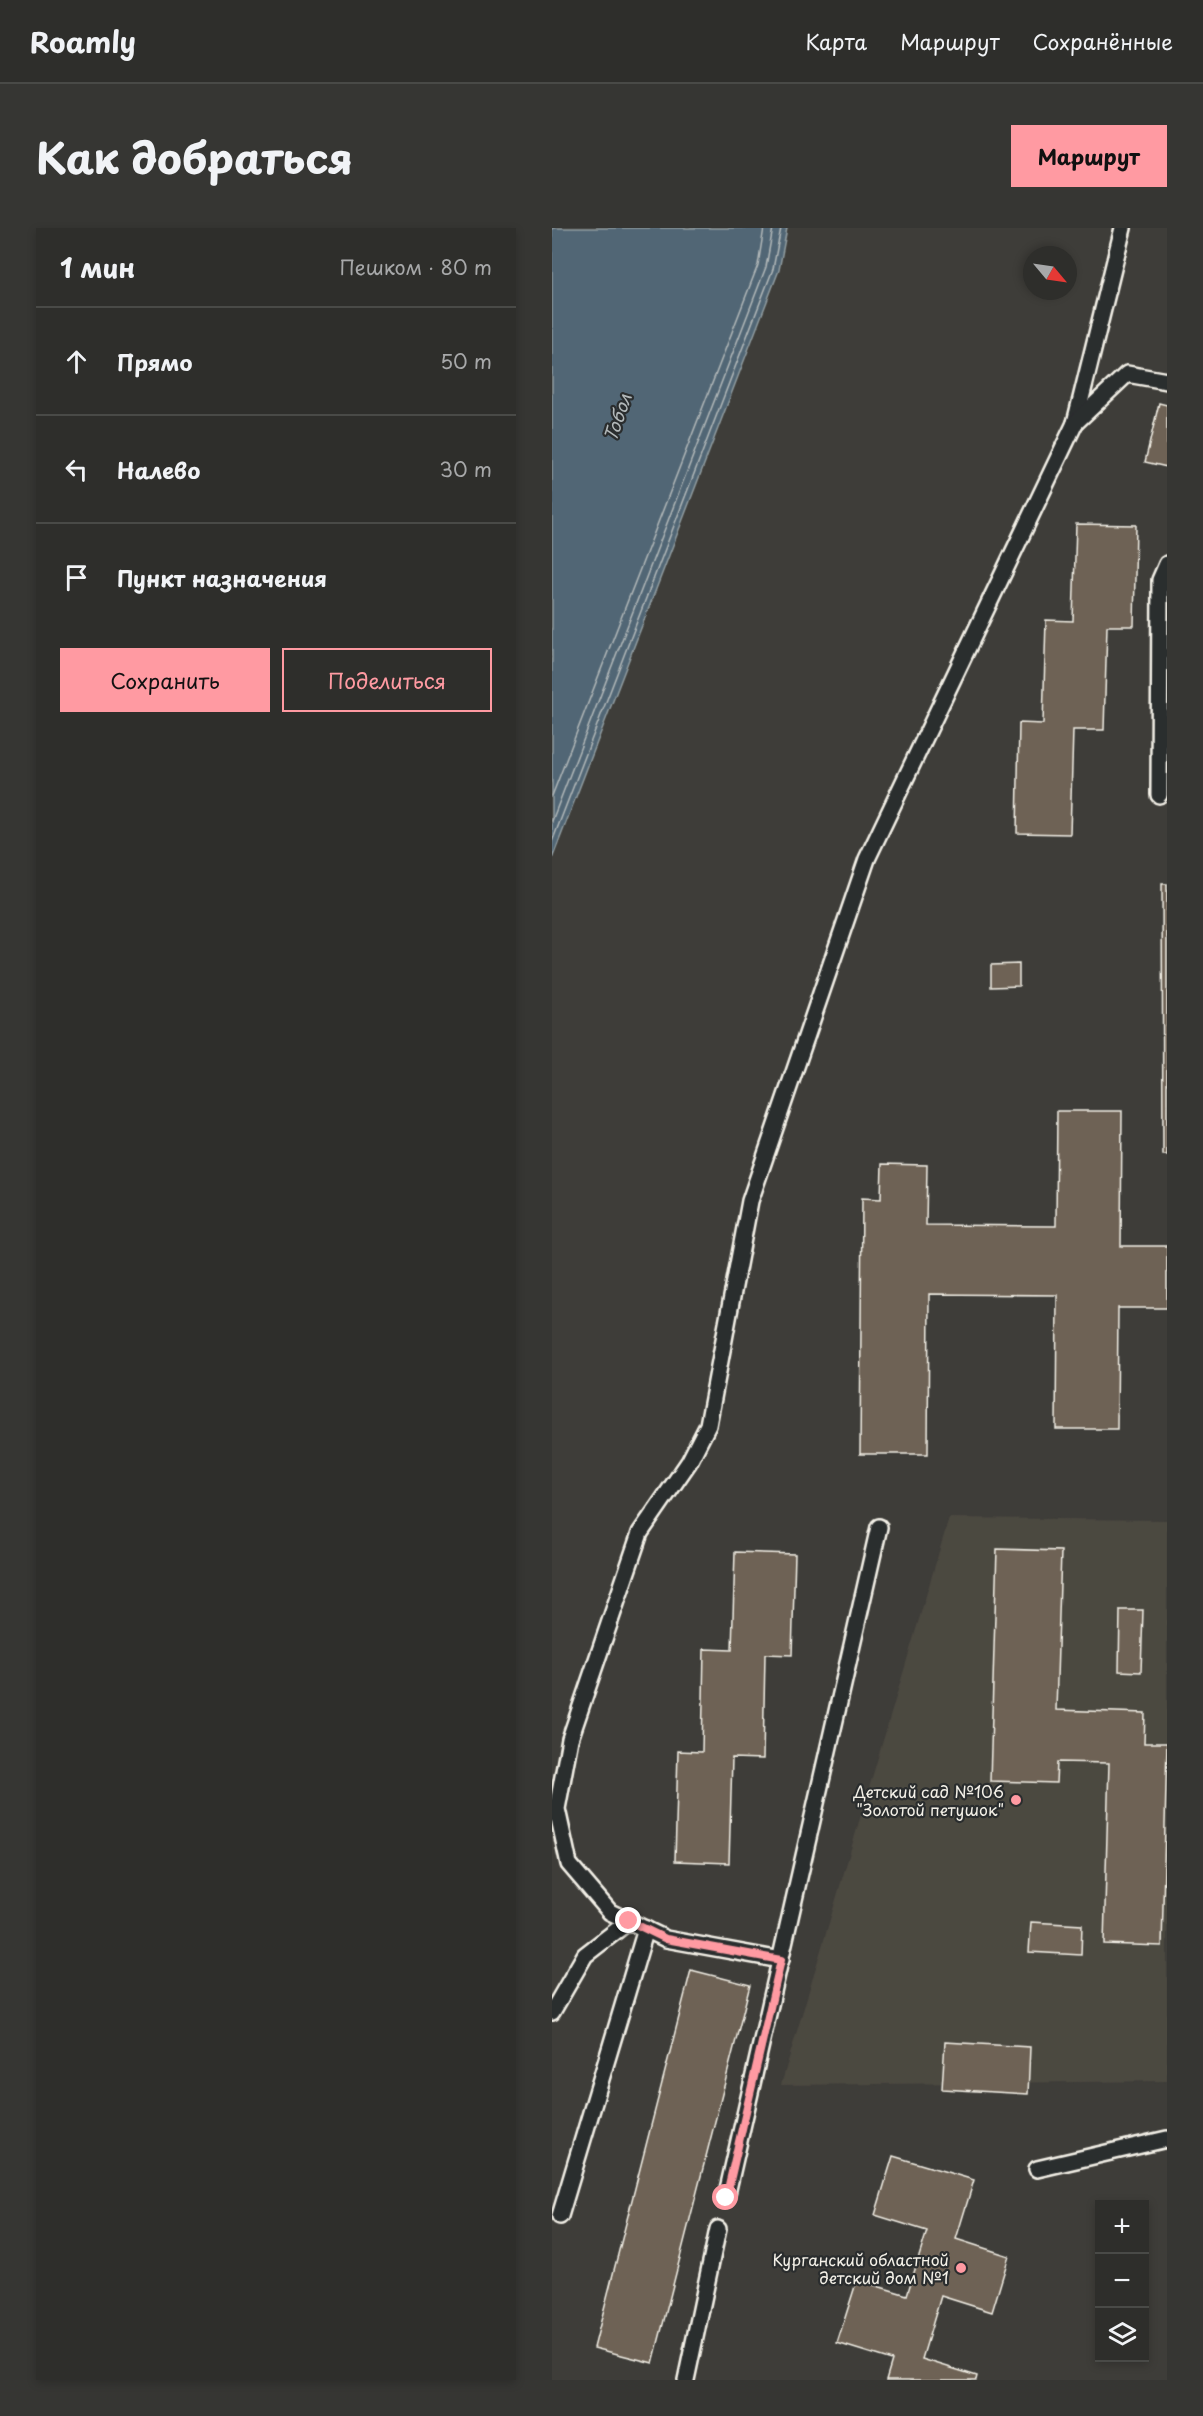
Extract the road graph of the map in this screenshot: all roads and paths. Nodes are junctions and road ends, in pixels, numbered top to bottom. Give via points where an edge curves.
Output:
1 (1123, 228) edge
2 (1167, 381) edge
3 (1075, 423) junction
4 (1167, 564) edge
5 (1159, 795) dead end
6 (879, 1527) dead end
7 (629, 1921) junction
8 (646, 1929) junction
9 (781, 1960) junction
10 (552, 2012) edge
11 (1167, 2139) edge
12 (1037, 2169) dead end
13 (726, 2198) dead end
14 (560, 2216) dead end
15 (718, 2229) dead end
16 (686, 2380) edge

1 - 3 lane
2 - 3 lane via 1127,374
3 - 7 lane via 867,859 750,1201 708,1425 689,1462 640,1533 570,1739 557,1809 569,1864 610,1912
4 - 5 lane via 1160,580
6 - 9 lane
7 - 8 lane
7 - 10 lane via 585,1955
8 - 9 lane via 666,1939
8 - 14 lane
9 - 13 lane
11 - 12 lane
15 - 16 lane

